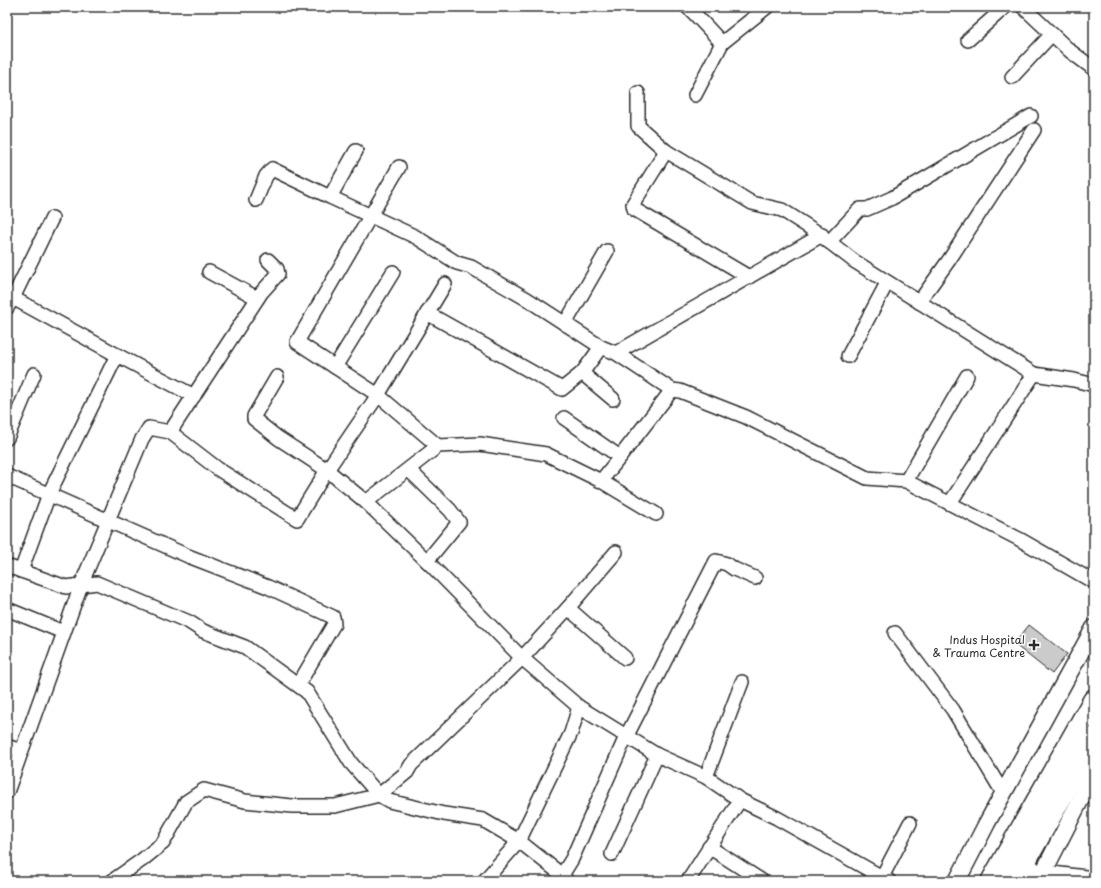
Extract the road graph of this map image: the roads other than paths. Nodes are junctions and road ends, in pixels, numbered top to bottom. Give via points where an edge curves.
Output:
1 (767, 7) edge
2 (1004, 7) edge
3 (1023, 7) edge
4 (692, 8) edge
5 (1052, 34) junction
6 (968, 40) dead end
7 (722, 42) junction
8 (1094, 69) edge
9 (1012, 77) dead end
10 (638, 93) dead end
11 (695, 95) dead end
12 (1030, 116) dead end
13 (1034, 130) dead end
14 (356, 151) dead end
15 (666, 151) junction
16 (399, 167) dead end
17 (330, 197) junction
18 (256, 200) dead end
19 (371, 216) junction
20 (52, 218) dead end
21 (824, 238) junction
22 (607, 251) dead end
23 (268, 260) dead end
24 (209, 272) dead end
25 (393, 272) dead end
26 (748, 277) junction
27 (888, 283) junction
28 (445, 284) dead end
29 (257, 298) junction
30 (919, 302) junction
31 (10, 303) edge
32 (427, 313) junction
33 (565, 324) junction
34 (601, 347) junction
35 (616, 353) junction
36 (117, 355) junction
37 (848, 356) dead end
38 (335, 367) junction
39 (582, 373) junction
40 (34, 374) dead end
41 (1034, 374) junction
42 (967, 376) dead end
43 (277, 377) dead end
44 (1094, 385) edge
45 (672, 390) junction
46 (378, 395) junction
47 (194, 396) junction
48 (613, 399) dead end
49 (564, 418) dead end
50 (170, 432) junction
51 (7, 438) edge
52 (438, 446) junction
53 (620, 457) junction
54 (327, 470) junction
55 (409, 470) junction
56 (7, 476) edge
57 (601, 481) junction
58 (906, 481) junction
59 (49, 494) junction
60 (366, 502) junction
61 (950, 503) junction
62 (656, 514) dead end
63 (108, 520) junction
64 (616, 552) dead end
65 (427, 561) junction
66 (7, 566) edge
67 (21, 571) junction
68 (756, 578) dead end
69 (1094, 582) edge
70 (81, 585) junction
71 (568, 608) junction
72 (7, 609) edge
73 (1094, 628) edge
74 (63, 632) junction
75 (895, 633) dead end
76 (522, 658) junction
77 (625, 658) dead end
78 (742, 682) dead end
79 (298, 685) junction
80 (1094, 700) edge
81 (579, 707) junction
82 (627, 737) junction
83 (1094, 738) edge
84 (7, 746) edge
85 (21, 751) junction
86 (656, 755) junction
87 (1094, 773) edge
88 (706, 777) junction
89 (7, 792) edge
90 (1003, 793) junction
91 (379, 795) junction
92 (740, 800) junction
93 (910, 823) dead end
94 (519, 841) junction
95 (710, 847) junction
96 (612, 854) dead end
97 (1015, 866) edge
98 (565, 878) edge
99 (1039, 878) edge
100 (1094, 878) edge
101 (886, 879) edge
102 (112, 881) edge
103 (484, 881) edge
104 (688, 881) edge
105 (762, 881) edge
106 (957, 881) edge
107 (992, 881) edge

1 - 7 street
2 - 6 street
3 - 5 street
4 - 7 street
5 - 8 street
5 - 9 street
7 - 11 street
10 - 15 street via 638,126
12 - 21 street via 892,198 867,209 860,209
13 - 30 street
14 - 17 street
15 - 21 street via 752,202 782,210
15 - 26 street via 632,204 634,209
16 - 19 street
17 - 18 street via 272,169 266,176
17 - 19 street
19 - 33 street via 416,237 457,263 471,267
19 - 38 street via 297,342
20 - 31 street
21 - 26 street
21 - 27 street
22 - 33 street
23 - 29 street via 277,269 278,274
24 - 29 street
25 - 38 street
26 - 35 street
27 - 30 street
27 - 37 street
28 - 32 street
29 - 47 street
30 - 41 street
31 - 36 street
32 - 39 street via 562,389
32 - 46 street
33 - 34 street
34 - 35 street
34 - 39 street
35 - 45 street
36 - 47 street
36 - 59 street
38 - 46 street
39 - 48 street
40 - 51 street
41 - 44 street
41 - 61 street
42 - 58 street
43 - 54 street via 254,419
45 - 53 street
45 - 58 street via 746,417 867,478
46 - 52 street
46 - 54 street
47 - 50 street
49 - 53 street
50 - 54 street via 218,468 297,519
50 - 63 street via 148,428
52 - 55 street
52 - 57 street via 480,444 546,454
53 - 57 street
54 - 60 street
55 - 60 street
55 - 65 street via 459,522
56 - 59 street
57 - 62 street
58 - 61 street
59 - 63 street
59 - 67 street
60 - 65 street
61 - 69 street
63 - 70 street
63 - 79 street via 333,617 334,624
64 - 71 street
65 - 76 street
66 - 67 street
67 - 70 street via 66,587
68 - 82 street via 716,561
70 - 74 street
70 - 79 street via 97,583 245,647
71 - 76 street
71 - 77 street
72 - 74 street
73 - 90 street
74 - 85 street
75 - 90 street via 953,710
76 - 81 street
76 - 91 street via 411,765 407,772
78 - 88 street
79 - 91 street via 307,692 350,763
80 - 97 highway
81 - 82 street
81 - 94 street via 571,733
82 - 86 street
82 - 98 street
83 - 97 highway
84 - 85 street
85 - 89 street
86 - 88 street
86 - 96 street
87 - 99 street
88 - 92 street
90 - 106 street
91 - 94 street via 389,801 482,820
91 - 102 street via 335,806 292,806 245,802 204,790 186,802 163,843
92 - 95 street
92 - 101 street
93 - 101 street
94 - 98 street
94 - 103 street
95 - 104 street
95 - 105 street
97 - 99 highway
97 - 107 highway
99 - 100 street

